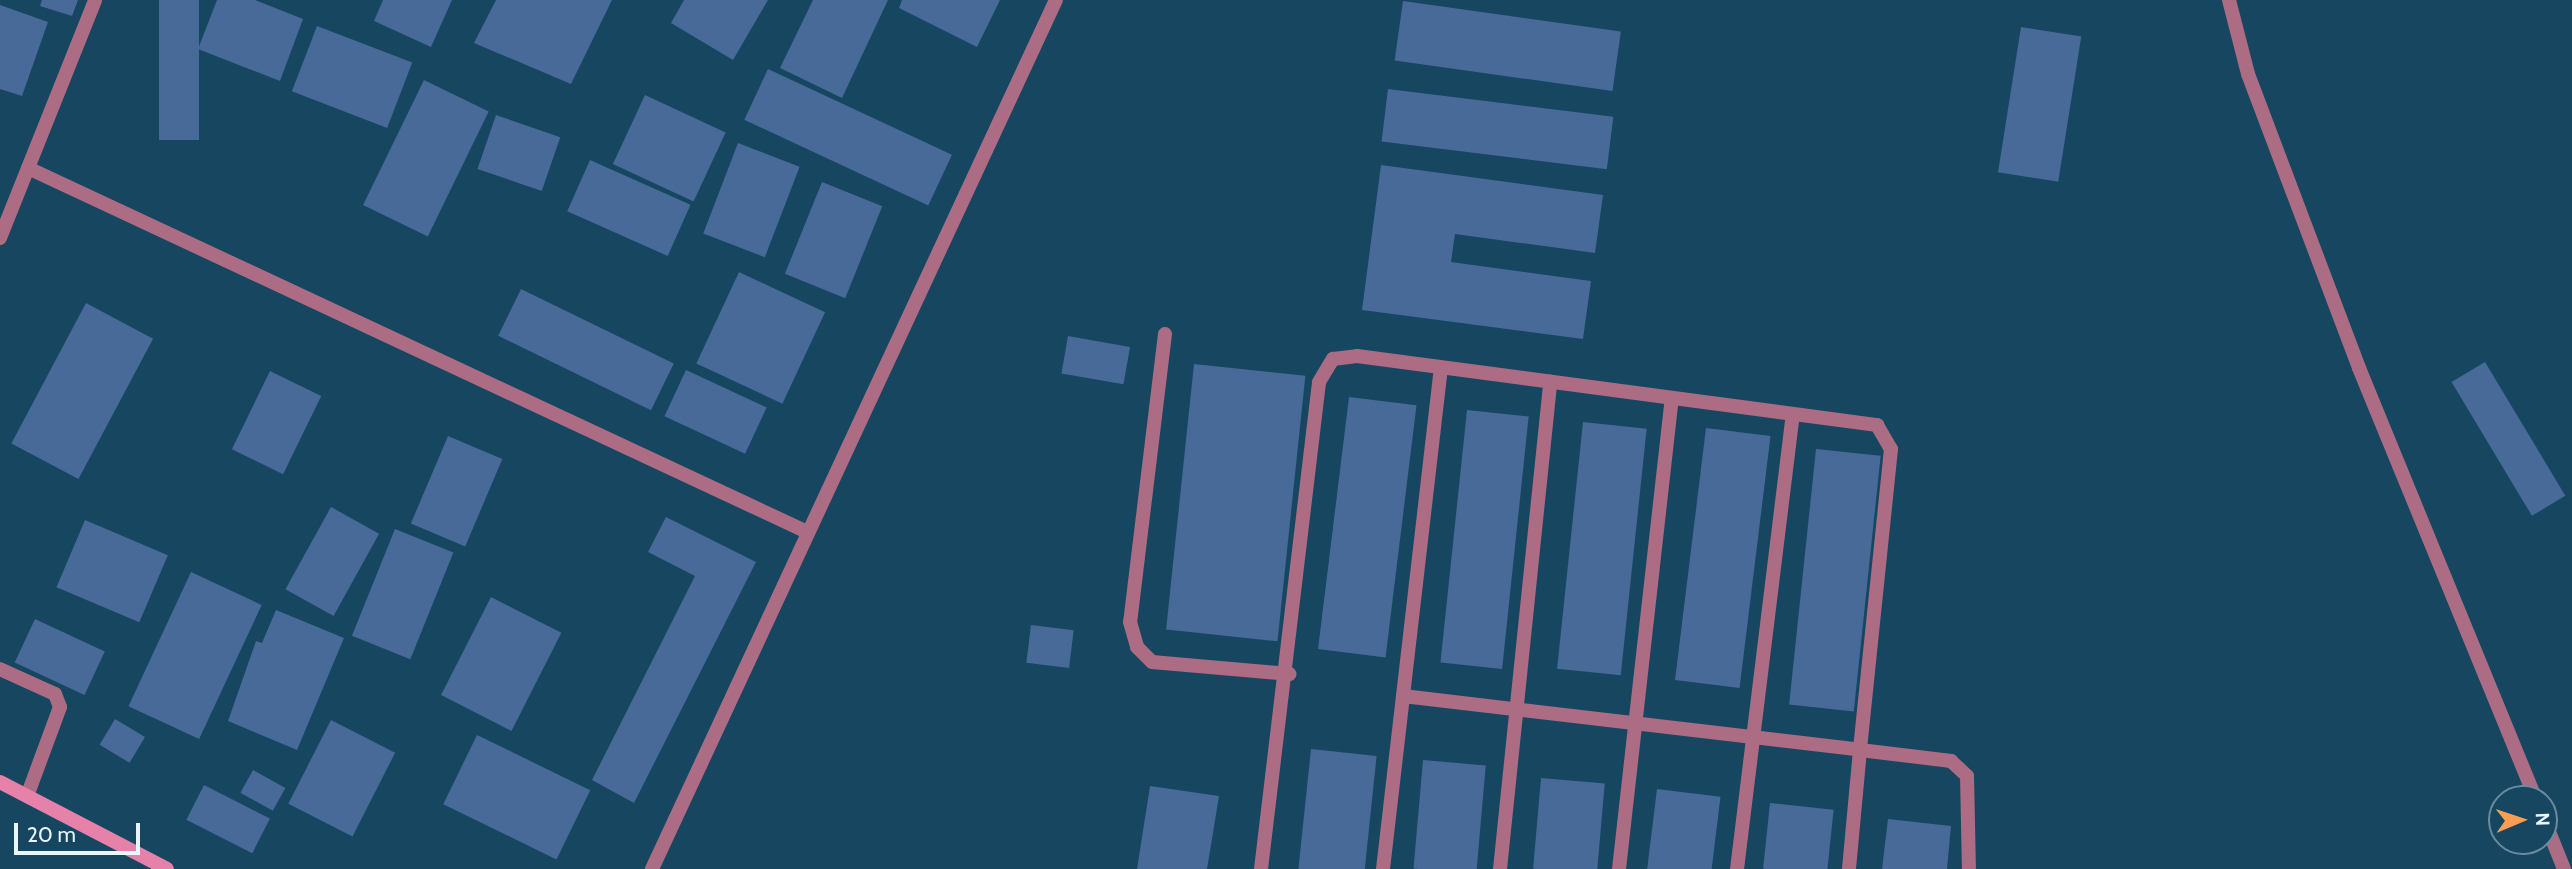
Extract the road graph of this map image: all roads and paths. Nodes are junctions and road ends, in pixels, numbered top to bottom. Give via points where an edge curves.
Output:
1 (94, 0) edge
2 (1056, 0) edge
3 (2229, 0) edge
4 (28, 168) junction
5 (0, 238) edge
6 (1165, 334) dead end
7 (1441, 367) junction
8 (1550, 382) junction
9 (1672, 398) junction
10 (1793, 414) junction
11 (805, 531) junction
12 (0, 668) edge
13 (1289, 674) junction
14 (1403, 696) junction
15 (1517, 710) junction
16 (1635, 724) junction
17 (1752, 738) junction
18 (1860, 750) junction
19 (0, 782) edge
20 (2530, 785) edge
21 (27, 796) junction
22 (167, 869) edge
23 (652, 869) edge
24 (1261, 869) edge
25 (1383, 869) edge
26 (1500, 869) edge
27 (1619, 869) edge
28 (1737, 869) edge
29 (1849, 869) edge
30 (1969, 869) edge

1 - 4 street
2 - 11 street
3 - 20 street via 2248,74 2359,368
4 - 5 street
4 - 11 street
6 - 13 street via 1130,622 1137,647 1152,662
7 - 8 street
7 - 13 street via 1357,356 1332,359 1319,382
7 - 14 street
8 - 9 street
8 - 15 street
9 - 10 street
9 - 16 street
10 - 17 street
10 - 18 street via 1877,425 1891,449
11 - 23 street
12 - 21 street via 55,694 60,708
13 - 24 street
14 - 15 street
14 - 25 street
15 - 16 street
15 - 26 street
16 - 17 street
16 - 27 street
17 - 18 street
17 - 28 street
18 - 29 street
18 - 30 street via 1951,761 1967,776
19 - 21 main road
21 - 22 main road

